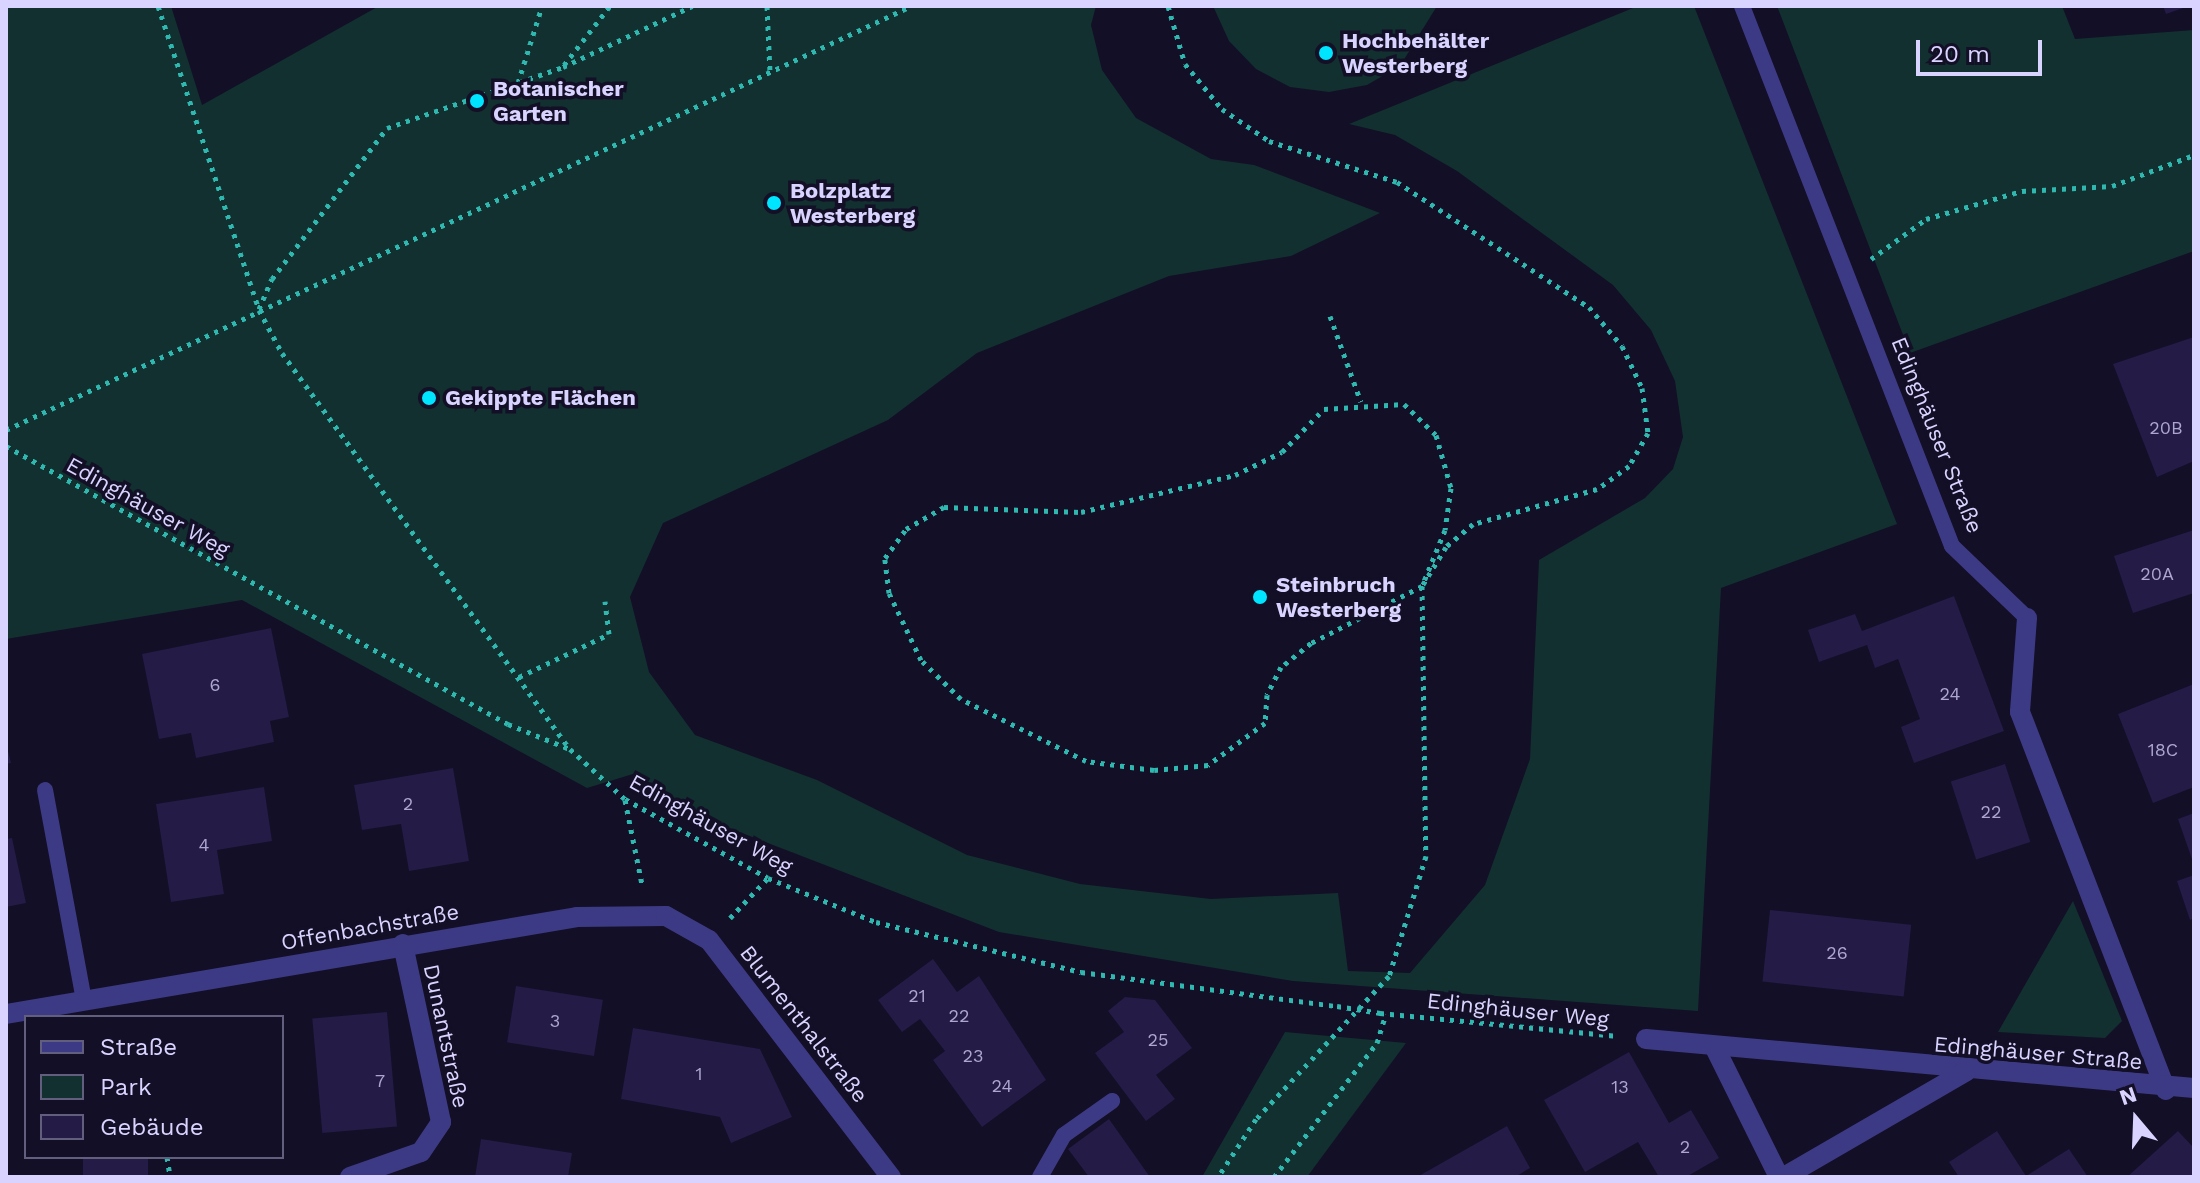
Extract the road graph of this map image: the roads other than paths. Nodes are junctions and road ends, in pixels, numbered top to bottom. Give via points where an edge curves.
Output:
1 (1742, 6) edge
2 (2027, 618) joint
3 (45, 790) dead end
4 (658, 915) joint
5 (403, 944) junction
6 (84, 1001) junction
7 (6, 1014) edge
8 (1646, 1039) road end
9 (1714, 1046) junction
10 (1967, 1071) junction
11 (2194, 1088) edge
12 (2166, 1090) junction
13 (1112, 1101) dead end
14 (350, 1177) edge
15 (891, 1177) edge
16 (1040, 1177) edge
17 (1781, 1177) edge

1 - 2 lane, Edinghäuser Straße via 1952,546
2 - 12 street, Edinghäuser Straße via 2020,712
3 - 6 lane
4 - 5 street, Offenbachstraße via 577,917
4 - 15 street, Blumenthalstraße via 709,940
5 - 6 street, Offenbachstraße
5 - 14 street, Dunantstraße via 441,1122 421,1152
6 - 7 street, Offenbachstraße
8 - 9 street, Edinghäuser Straße
9 - 10 street, Edinghäuser Straße
9 - 17 street
10 - 12 street, Edinghäuser Straße
10 - 17 street
11 - 12 street, Edinghäuser Straße
13 - 16 lane via 1064,1135

